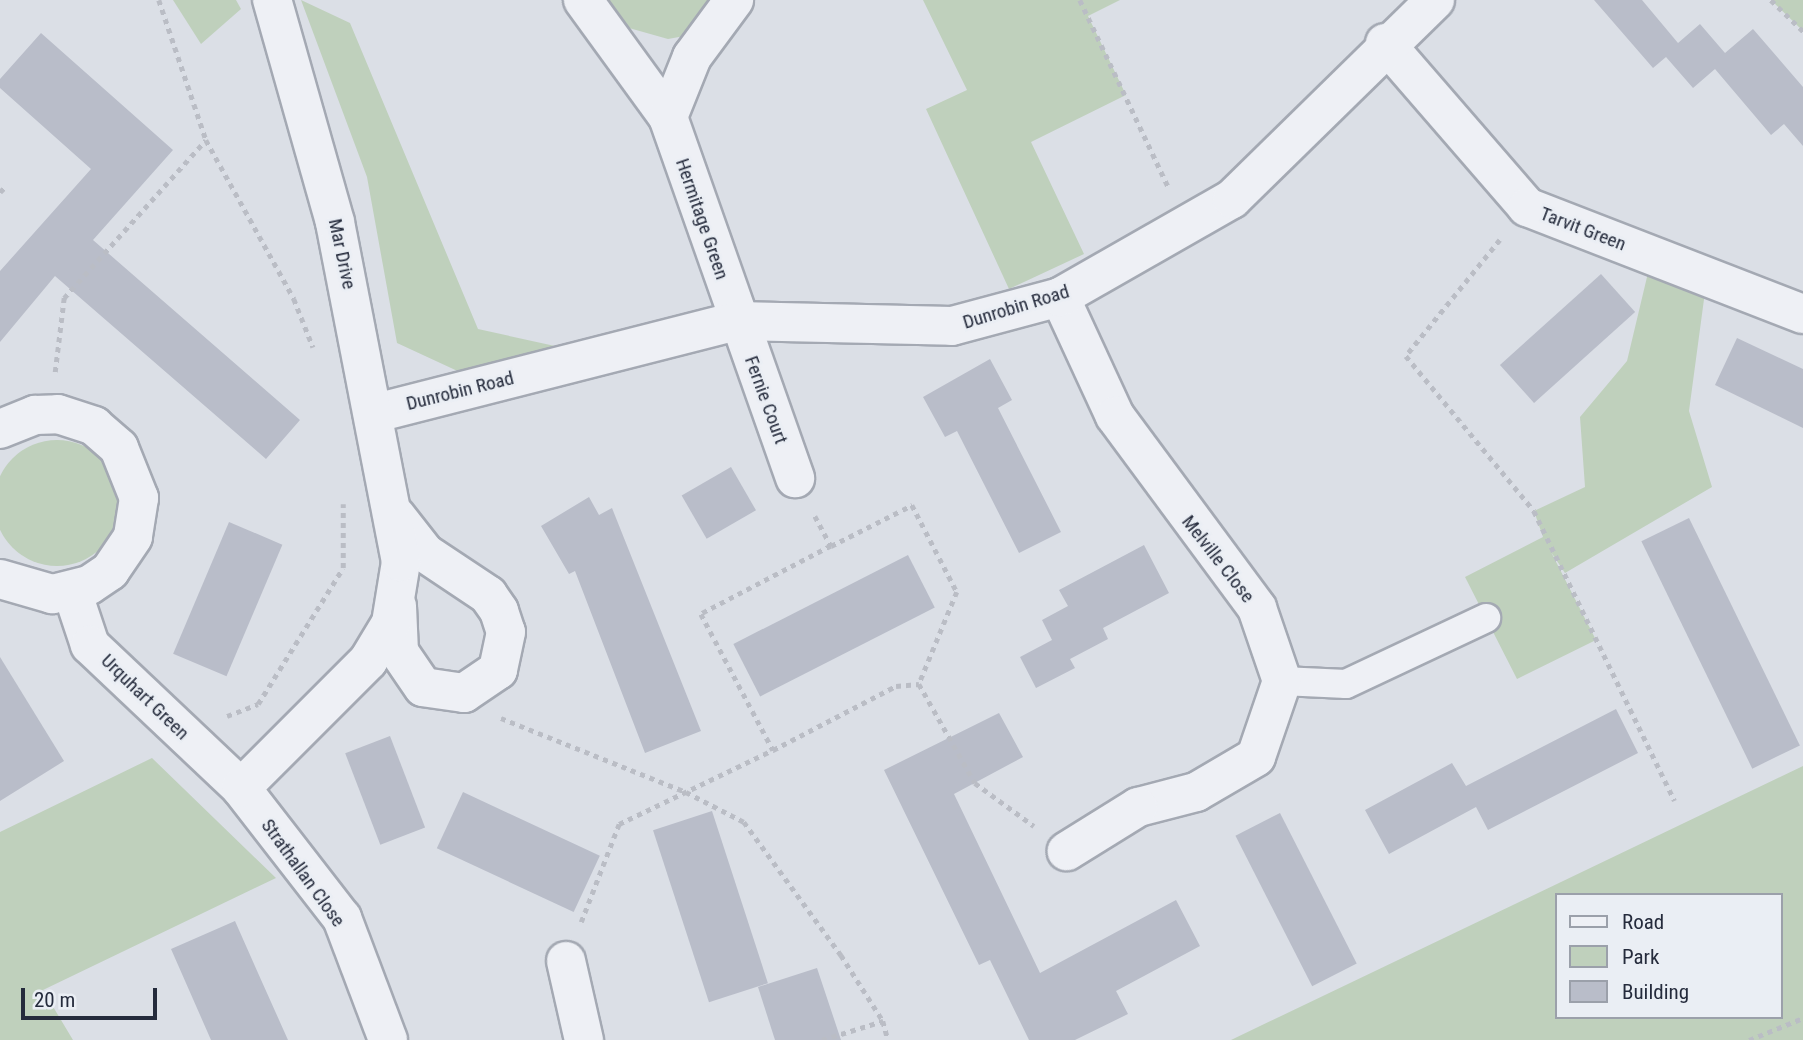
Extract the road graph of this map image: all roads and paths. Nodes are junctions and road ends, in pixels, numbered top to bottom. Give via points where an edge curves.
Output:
1 (159, 0) edge
2 (272, 0) edge
3 (583, 0) edge
4 (734, 0) edge
5 (1080, 0) edge
6 (1771, 0) edge
7 (1427, 2) edge
8 (1803, 32) edge
9 (1385, 43) junction
10 (668, 117) junction
11 (206, 140) junction
12 (1527, 207) junction
13 (1188, 228) junction
14 (1060, 298) junction
15 (1803, 314) edge
16 (737, 321) junction
17 (318, 363) dead end
18 (376, 412) junction
19 (50, 415) junction
20 (0, 429) edge
21 (795, 478) joint
22 (343, 491) dead end
23 (394, 513) junction
24 (831, 546) junction
25 (0, 579) edge
26 (396, 590) junction
27 (72, 591) junction
28 (1486, 618) dead end
29 (1282, 681) junction
30 (919, 684) junction
31 (485, 712) dead end
32 (184, 734) junction
33 (773, 750) junction
34 (241, 789) junction
35 (686, 792) junction
36 (1675, 801) dead end
37 (1067, 851) joint
38 (566, 961) joint
39 (1803, 1018) edge
40 (883, 1021) junction
41 (388, 1040) edge
42 (584, 1040) edge
43 (822, 1040) edge
44 (888, 1040) edge
45 (1749, 1040) edge

1 - 11 path
2 - 18 street, Mar Drive via 335,222
3 - 10 street, Hermitage Green
4 - 10 street via 692,57
5 - 13 path
6 - 8 path
7 - 9 street, Dunrobin Road
9 - 12 street, Tarvit Green
9 - 13 street, Dunrobin Road via 1232,199
10 - 16 street, Hermitage Green
11 - 17 path via 294,299
11 - 19 path via 64,298
12 - 15 street, Tarvit Green
12 - 36 path via 1406,356 1534,511
13 - 14 street, Dunrobin Road
14 - 16 street, Dunrobin Road via 952,326
14 - 29 street, Melville Close via 1115,416 1257,608
16 - 18 street, Dunrobin Road
16 - 21 street, Fernie Court
18 - 23 street, Mar Drive
19 - 20 street
19 - 27 street via 94,426 119,448 139,498 133,537 110,571
21 - 24 path
22 - 32 path via 343,568 258,704
23 - 26 street, Mar Drive via 401,562
23 - 26 street, Mar Drive via 425,553 488,595 499,611 505,651 485,684 464,693 423,687 399,652
24 - 30 path via 912,505 957,592
24 - 33 path via 701,614
25 - 27 street via 26,592
26 - 34 street, Mar Drive via 391,623 368,661
27 - 32 street, Urquhart Green via 90,645
28 - 29 lane via 1346,684
29 - 37 street via 1256,757 1196,792 1138,807
30 - 33 path via 895,686
30 - 37 path via 975,783
31 - 35 path
32 - 34 street, Urquhart Green
33 - 35 path
34 - 41 street, Strathallan Close via 341,918
35 - 38 path via 619,824
35 - 40 path via 744,822
38 - 42 street
39 - 45 path
40 - 43 path
40 - 44 path

